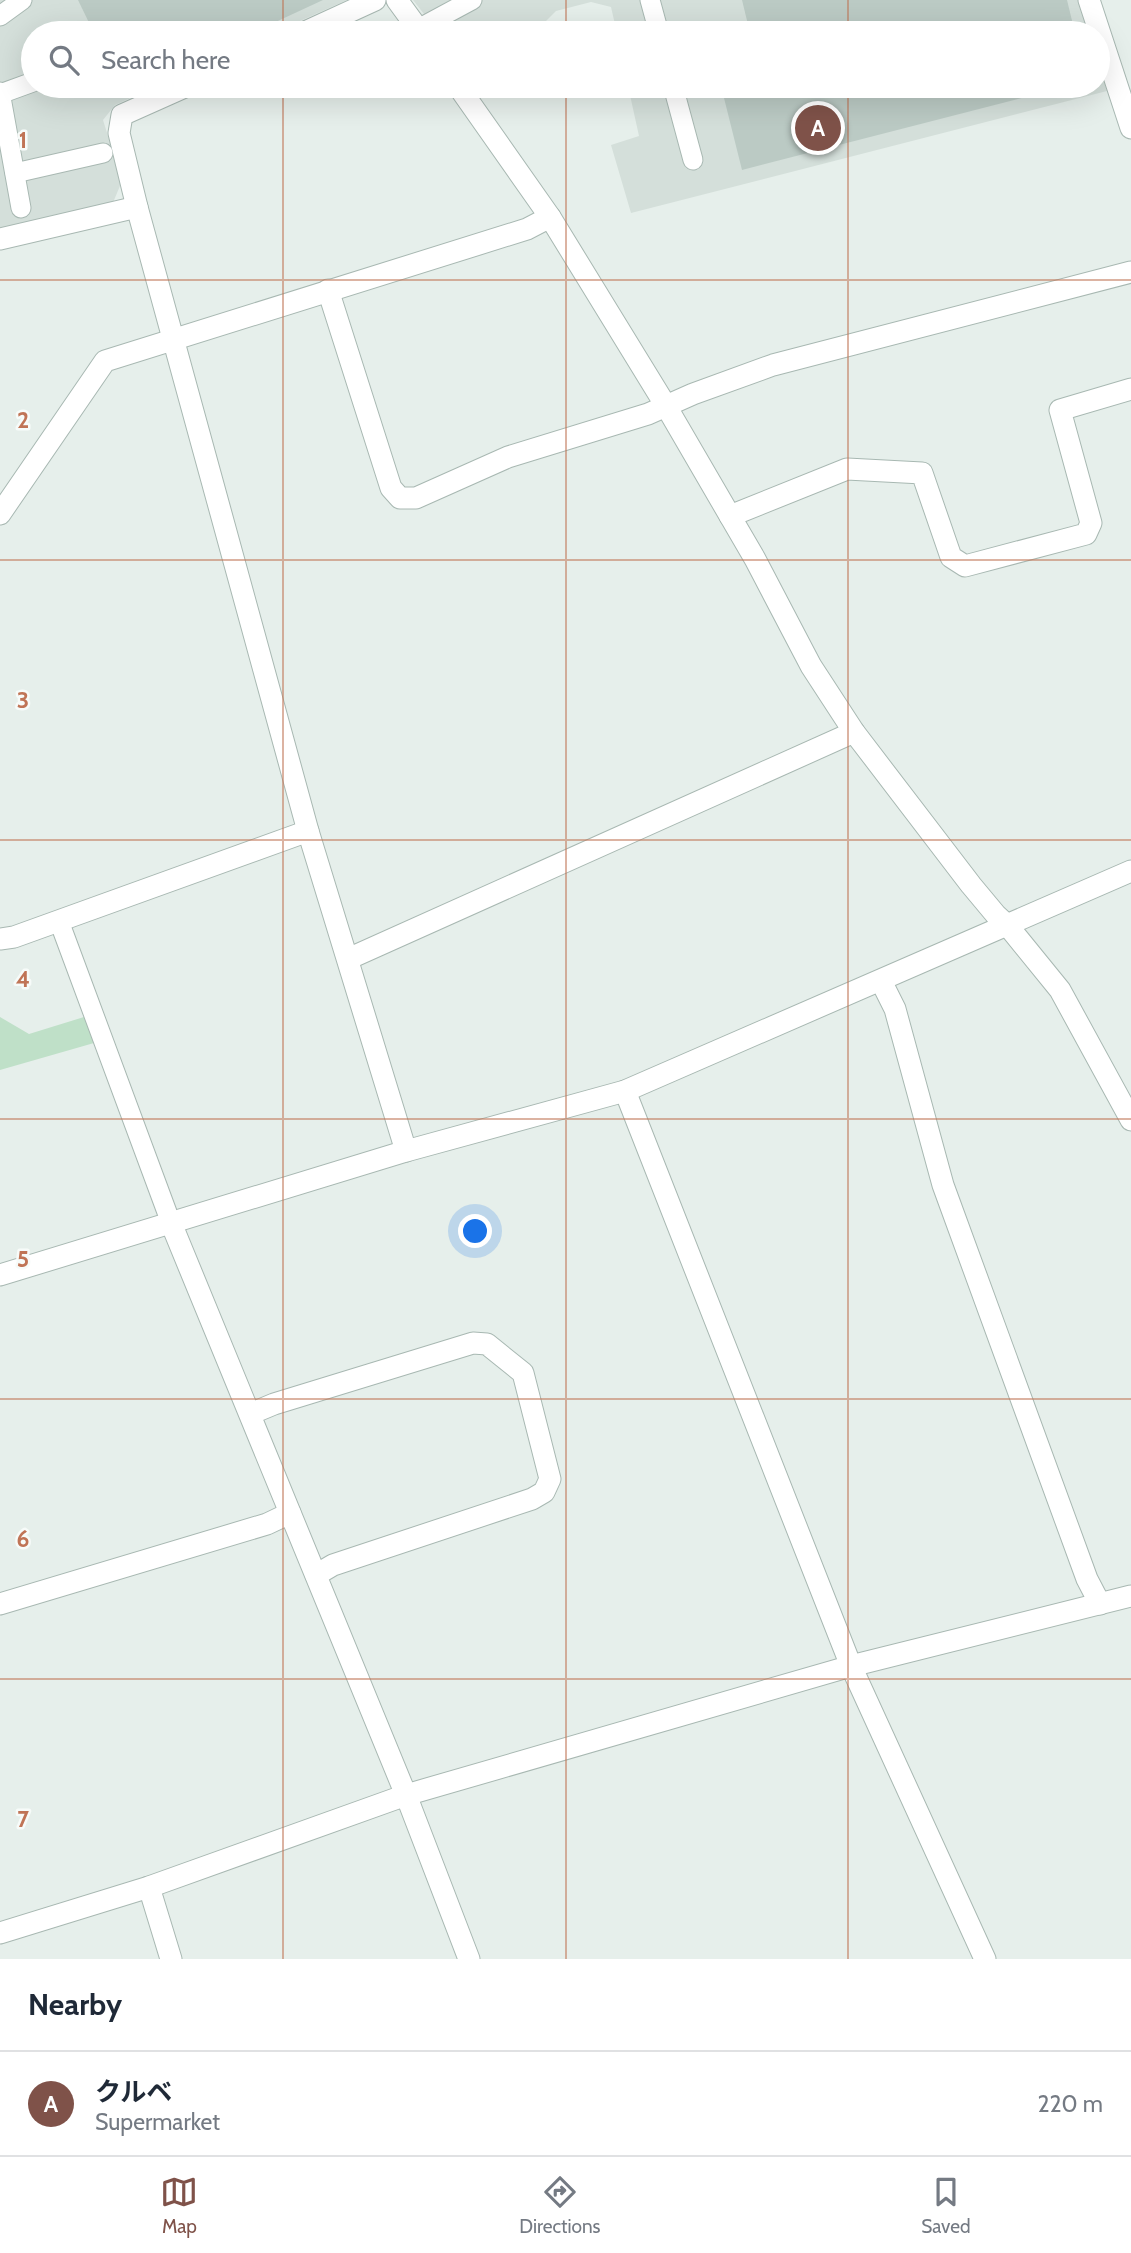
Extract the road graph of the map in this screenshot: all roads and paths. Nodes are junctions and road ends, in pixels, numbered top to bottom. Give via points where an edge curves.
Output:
1 (22, 0) edge
2 (375, 0) edge
3 (397, 0) edge
4 (472, 0) edge
5 (650, 0) edge
6 (1089, 0) edge
7 (0, 16) edge
8 (329, 21) edge
9 (412, 21) edge
10 (436, 21) edge
11 (656, 21) edge
12 (1096, 21) edge
13 (1110, 64) edge
14 (21, 86) edge
15 (0, 93) edge
16 (160, 98) edge
17 (466, 98) edge
18 (676, 98) edge
19 (1131, 128) edge
20 (103, 153) dead end
21 (693, 160) dead end
22 (15, 173) junction
23 (137, 207) junction
24 (21, 208) dead end
25 (550, 217) junction
26 (0, 239) edge
27 (1131, 272) edge
28 (328, 290) junction
29 (174, 341) junction
30 (1131, 390) edge
31 (666, 406) junction
32 (0, 514) edge
33 (730, 516) junction
34 (854, 732) junction
35 (308, 831) junction
36 (1131, 871) edge
37 (59, 921) junction
38 (1008, 926) junction
39 (0, 939) edge
40 (348, 959) junction
41 (881, 981) junction
42 (625, 1091) junction
43 (1131, 1120) edge
44 (406, 1151) junction
45 (171, 1223) junction
46 (0, 1275) edge
47 (250, 1413) junction
48 (290, 1513) junction
49 (316, 1575) junction
50 (1131, 1597) edge
51 (0, 1604) edge
52 (1100, 1604) junction
53 (851, 1666) junction
54 (406, 1795) junction
55 (149, 1886) junction
56 (0, 1933) edge
57 (171, 1959) edge
58 (469, 1959) edge
59 (985, 1959) edge

1 - 7 lane
2 - 8 street
3 - 9 street
4 - 10 lane
5 - 11 lane
6 - 12 street
13 - 19 street
14 - 15 lane
15 - 22 lane
16 - 23 street via 122,115 119,133
17 - 25 street
18 - 21 lane
20 - 22 lane
22 - 24 lane
23 - 26 street
23 - 29 street
25 - 28 street via 527,229
25 - 31 street
27 - 31 street via 772,365
28 - 29 street
28 - 31 street via 391,488 400,498 416,498 508,457
29 - 32 street via 105,361
29 - 35 street
30 - 33 street via 1060,410 1091,523 1086,534 965,566 951,557 922,473 848,469
31 - 33 street
33 - 34 street via 811,666
34 - 38 street
34 - 40 street
35 - 37 street
35 - 40 street
36 - 38 street
37 - 39 street
37 - 45 lane
38 - 41 street
38 - 43 street via 1060,989
40 - 44 street
41 - 42 street
41 - 52 street via 895,1009 943,1185
42 - 44 street
42 - 53 street
44 - 45 street
45 - 46 street
45 - 47 street
47 - 48 street
47 - 49 street via 473,1343 486,1344 523,1373 550,1479 544,1492 333,1565
48 - 49 street
48 - 51 street via 267,1524
49 - 54 street
50 - 52 street
52 - 53 street
53 - 54 street
53 - 59 street
54 - 55 street
54 - 58 street
55 - 56 street
55 - 57 street

